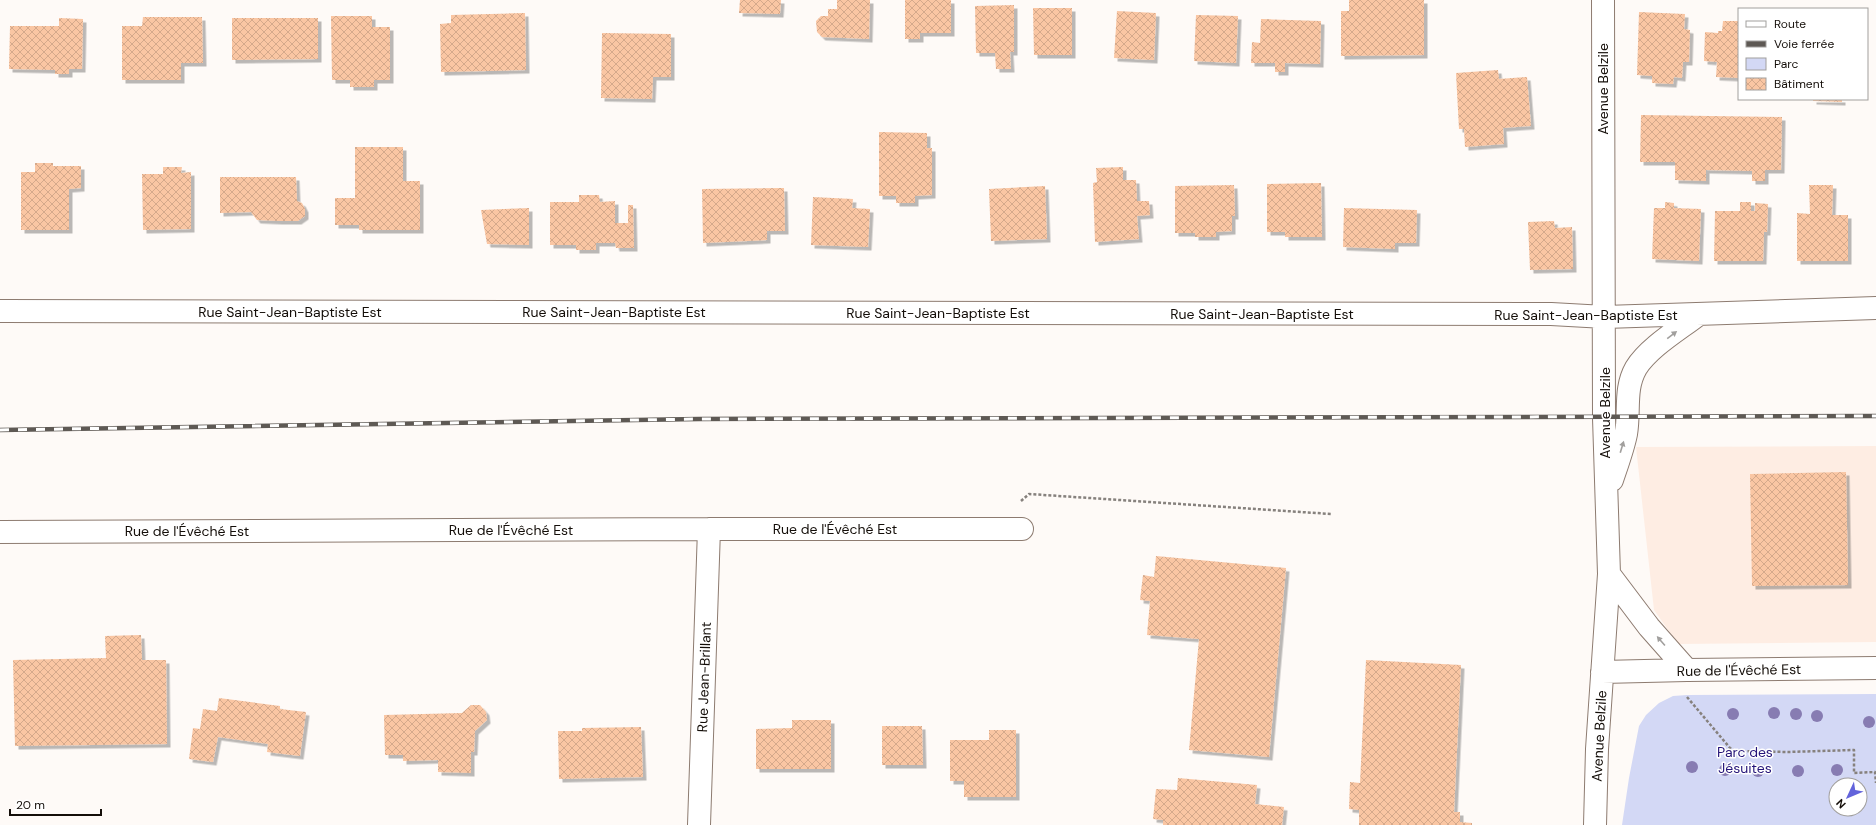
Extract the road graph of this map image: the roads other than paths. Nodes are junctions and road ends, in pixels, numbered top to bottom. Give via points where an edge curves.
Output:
1 (1603, 0) edge
2 (1876, 308) edge
3 (0, 311) edge
4 (1699, 314) junction
5 (1605, 317) junction
6 (1607, 498) junction
7 (710, 529) junction
8 (1022, 529) dead end
9 (0, 532) edge
10 (1609, 574) junction
11 (1876, 668) edge
12 (1687, 670) junction
13 (1602, 672) junction
14 (699, 825) edge
15 (1595, 825) edge

1 - 5 street, Avenue Belzile
2 - 4 street, Rue Saint-Jean-Baptiste Est
3 - 5 street, Rue Saint-Jean-Baptiste Est via 1535,314
4 - 5 street, Rue Saint-Jean-Baptiste Est
6 -> 4 street via 1626,435 1628,391 1636,368 1649,352
5 - 6 street, Avenue Belzile via 1604,418
6 - 10 street, Avenue Belzile
7 - 8 street, Rue de l'Évêché Est
7 - 9 street, Rue de l'Évêché Est
7 - 14 street, Rue Jean-Brillant
12 -> 10 street via 1649,628
10 - 13 street, Avenue Belzile
11 - 12 street, Rue de l'Évêché Est
12 - 13 street, Rue de l'Évêché Est
13 - 15 street, Avenue Belzile

